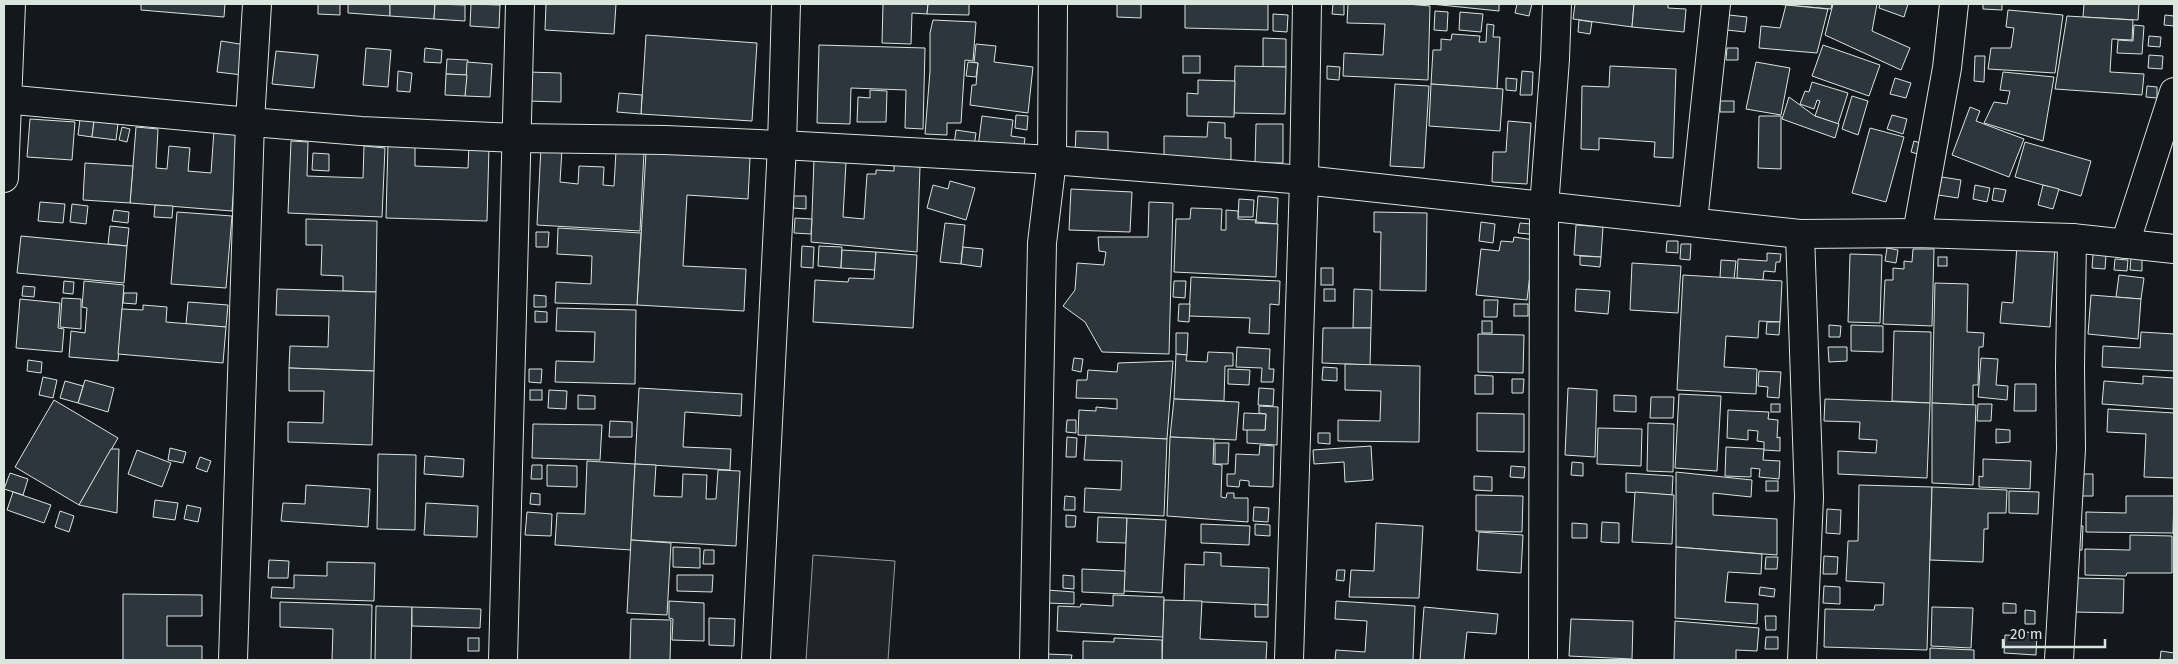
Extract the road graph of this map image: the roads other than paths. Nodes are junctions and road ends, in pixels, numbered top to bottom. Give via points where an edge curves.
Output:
1 (11, 4) edge
2 (256, 4) edge
3 (520, 4) edge
4 (786, 4) edge
5 (1053, 4) edge
6 (1307, 4) edge
7 (1557, 4) edge
8 (1716, 4) edge
9 (1954, 4) edge
10 (2174, 92) edge
11 (6, 99) edge
12 (250, 122) junction
13 (516, 138) junction
14 (782, 145) junction
15 (1052, 160) junction
16 (4, 178) edge
17 (1304, 180) junction
18 (1544, 207) junction
19 (1693, 221) junction
20 (1917, 233) junction
21 (1800, 234) junction
22 (2072, 238) junction
23 (2125, 244) junction
24 (2174, 248) edge
25 (233, 660) edge
26 (503, 660) edge
27 (756, 660) edge
28 (1034, 660) edge
29 (1289, 660) edge
30 (1543, 660) edge
31 (1802, 660) edge
32 (2059, 660) edge

1 - 11 street
2 - 12 street
3 - 13 street
4 - 14 street
5 - 15 street
6 - 17 street
7 - 18 street
8 - 19 street
9 - 20 street via 1947,68
10 - 23 street
11 - 12 street
11 - 16 street
12 - 13 street
12 - 25 street
13 - 14 street
13 - 26 street
14 - 15 street
14 - 27 street
15 - 17 street
15 - 28 street via 1042,243
17 - 18 street
17 - 29 street
18 - 19 street
18 - 30 street
19 - 21 street
20 - 21 street
20 - 22 street
21 - 31 street via 1809,497
22 - 23 street
22 - 32 street via 2071,450
23 - 24 street

